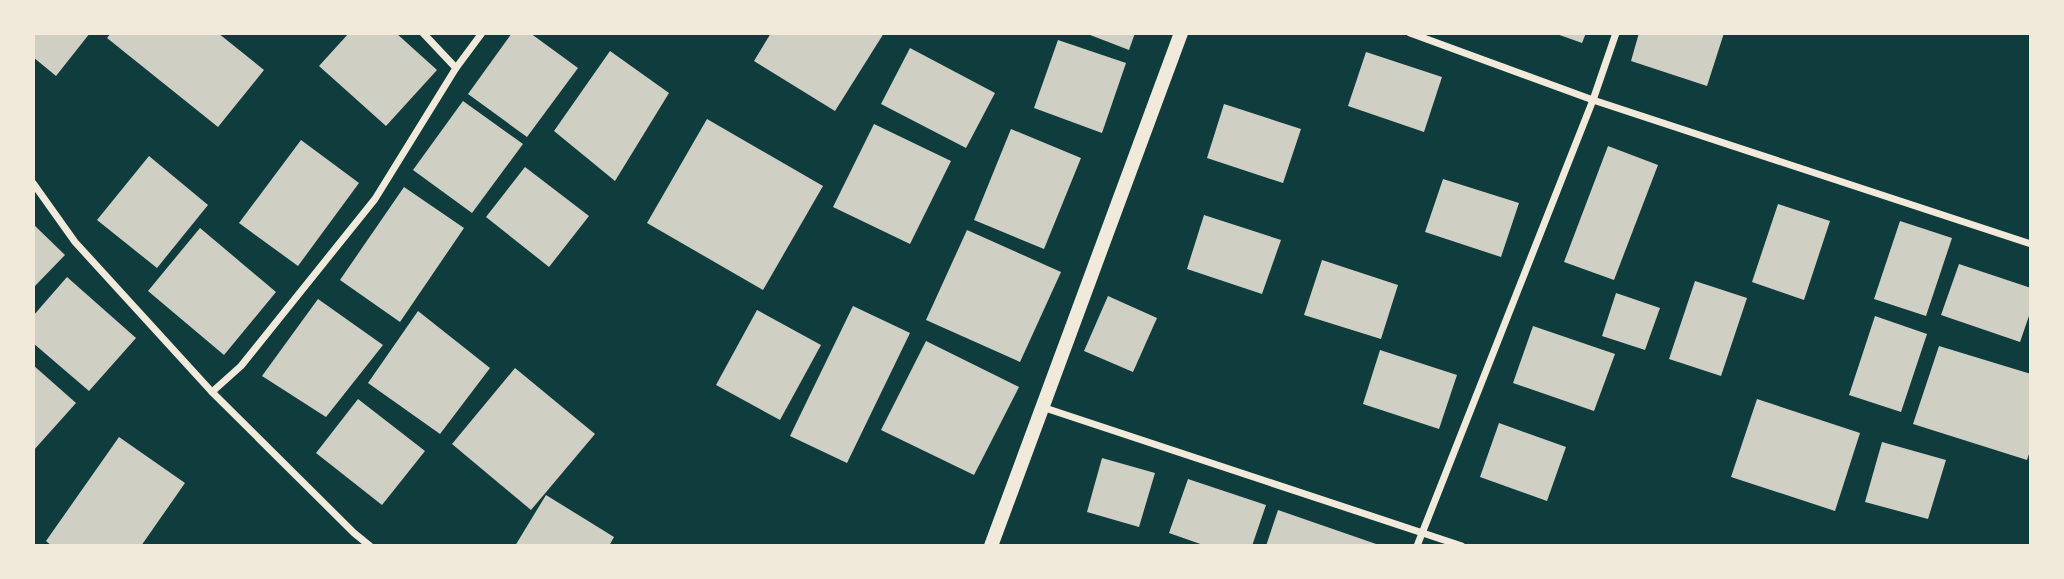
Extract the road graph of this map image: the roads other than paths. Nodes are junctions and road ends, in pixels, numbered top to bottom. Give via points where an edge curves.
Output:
1 (423, 33) edge
2 (482, 33) edge
3 (1181, 33) edge
4 (1410, 33) edge
5 (1616, 33) edge
6 (456, 68) junction
7 (1594, 100) junction
8 (33, 183) edge
9 (2031, 244) edge
10 (212, 392) junction
11 (1042, 407) junction
12 (1422, 533) junction
13 (370, 546) edge
14 (991, 546) edge
15 (1417, 546) edge
16 (1462, 546) edge

1 - 6 street
2 - 6 street
3 - 11 main road
4 - 7 street
5 - 7 street
6 - 10 street via 375,199 241,366
7 - 9 street
7 - 12 street
8 - 10 street via 75,242
10 - 13 street
11 - 12 street
11 - 14 main road
12 - 15 street
12 - 16 street

